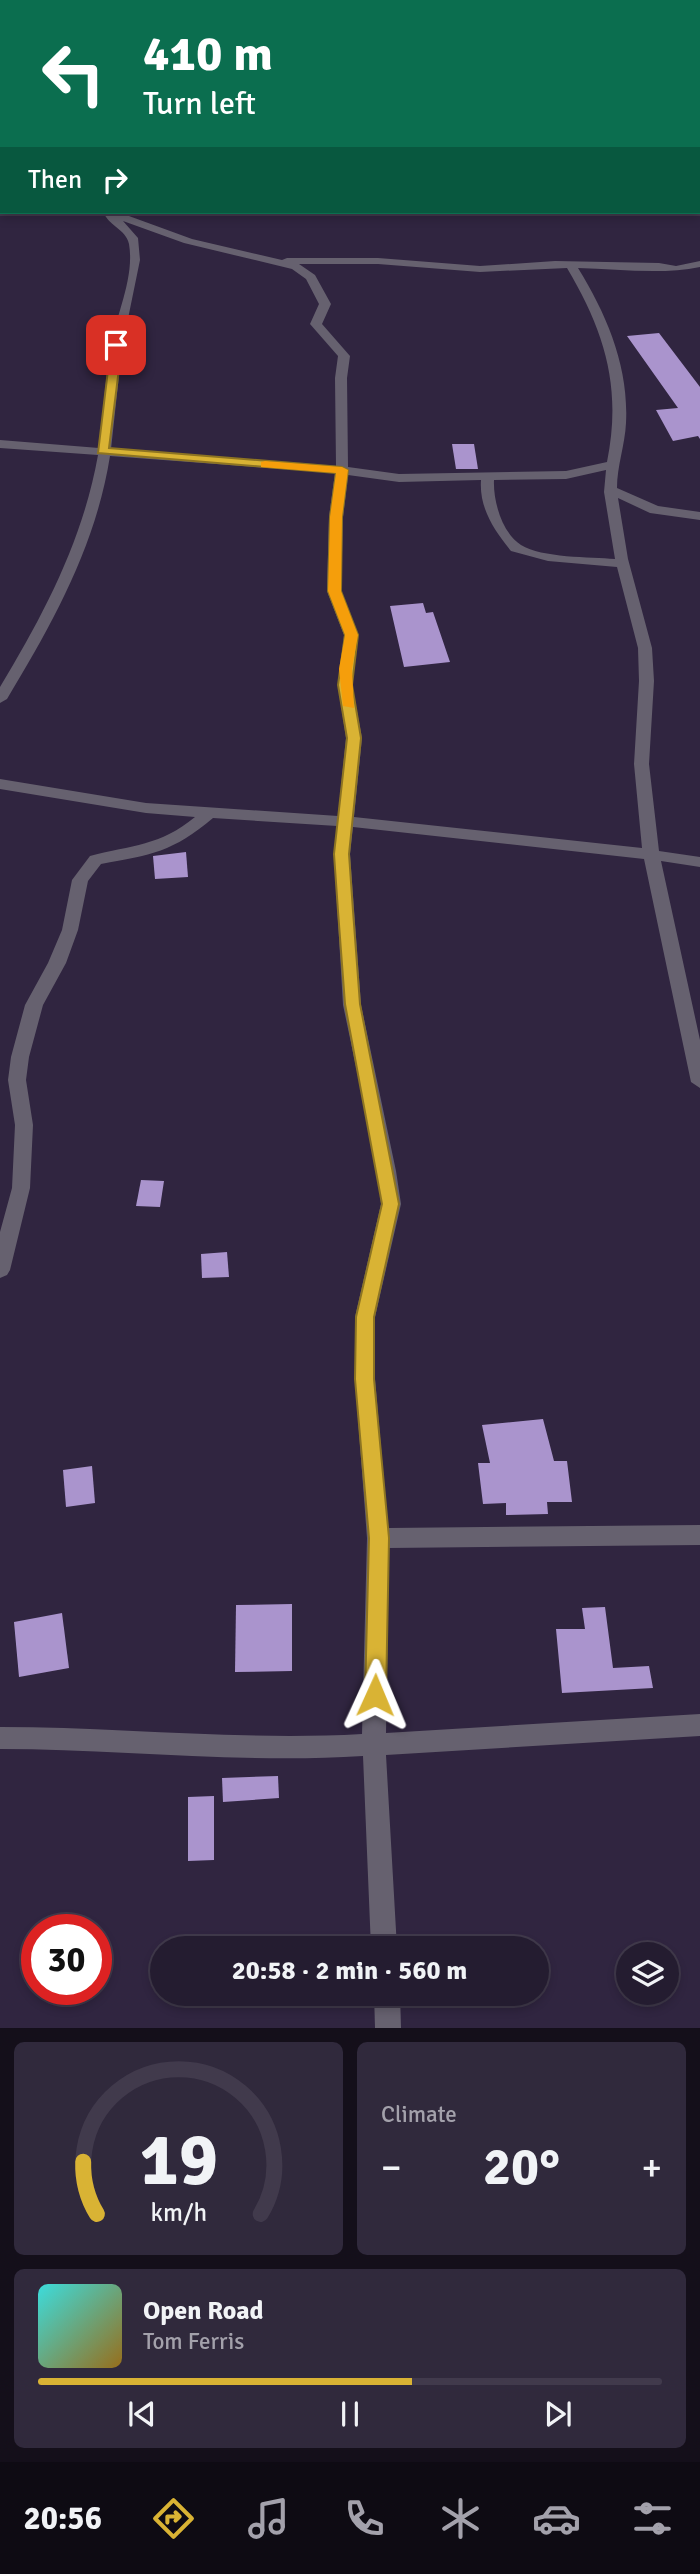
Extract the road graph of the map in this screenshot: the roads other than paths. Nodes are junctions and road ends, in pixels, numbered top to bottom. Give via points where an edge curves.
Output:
1 (109, 214) edge
2 (113, 214) edge
3 (277, 261) junction
4 (700, 264) edge
5 (570, 265) junction
6 (0, 444) edge
7 (102, 451) junction
8 (613, 464) junction
9 (342, 470) junction
10 (488, 477) junction
11 (611, 490) junction
12 (700, 516) edge
13 (623, 564) junction
14 (0, 699) edge
15 (0, 784) edge
16 (210, 813) junction
17 (347, 821) junction
18 (653, 855) junction
19 (700, 862) edge
20 (700, 1082) edge
21 (0, 1270) edge
22 (700, 1535) edge
23 (379, 1538) junction
24 (700, 1725) edge
25 (0, 1738) edge
26 (374, 1747) junction
27 (383, 1936) edge
28 (387, 2006) edge
29 (388, 2028) edge

1 - 7 street via 124,227 135,247
2 - 3 street via 188,241
3 - 5 street via 480,268
3 - 9 street via 311,277 325,306 316,324 344,353
4 - 5 street via 676,269
5 - 8 street via 594,301 609,341 620,406
6 - 7 street
7 - 9 street
7 - 14 street via 99,486 63,586 49,619
8 - 10 street via 566,475
8 - 11 street
9 - 10 street via 399,478
9 - 17 street via 334,591 351,635 345,685 354,738
10 - 13 street via 488,504 516,548 548,557
11 - 12 street via 655,510
11 - 13 street
13 - 18 street via 638,615 648,678 642,777
15 - 16 street via 73,798
16 - 17 street
16 - 21 street via 169,842 96,860 80,880 70,930 34,1005 20,1056 17,1080 24,1125 20,1188
17 - 18 street
17 - 23 street via 342,854 352,1004 391,1204 365,1317 365,1379
18 - 19 street
18 - 20 street via 659,909
22 - 23 street
23 - 26 street
24 - 26 street
25 - 26 street via 300,1749
26 - 27 street
28 - 29 street

